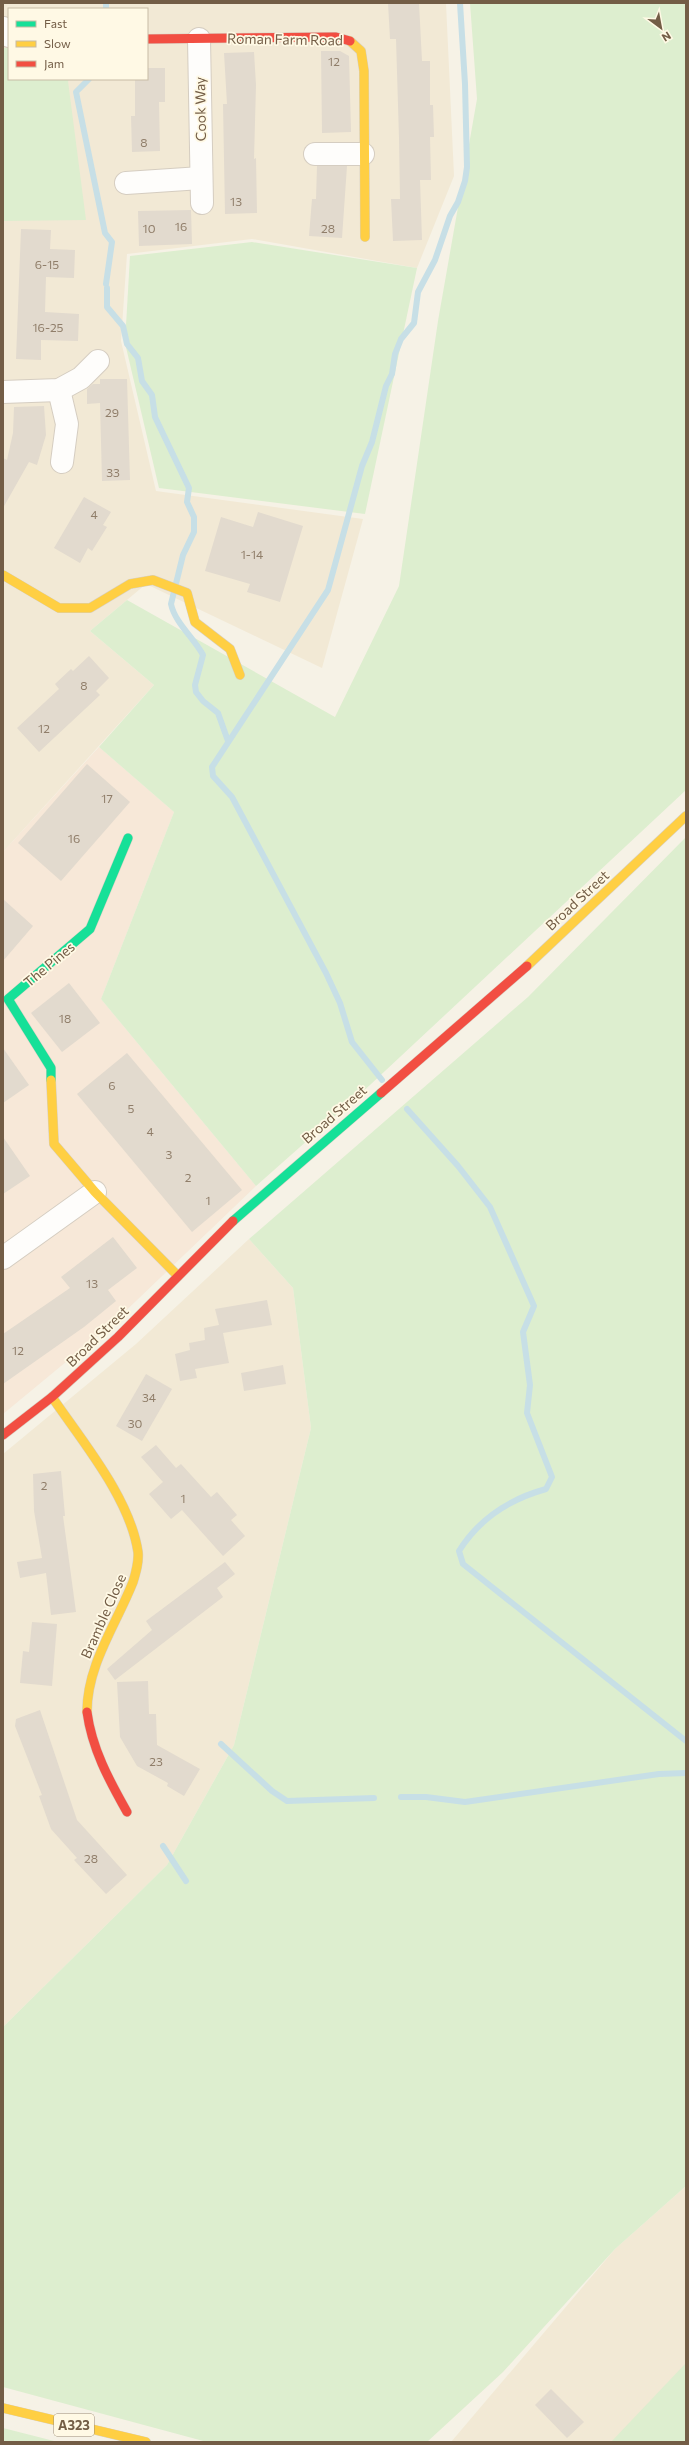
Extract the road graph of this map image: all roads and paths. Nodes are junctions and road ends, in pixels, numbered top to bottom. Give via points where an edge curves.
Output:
1 (148, 39) edge
2 (199, 39) junction
3 (315, 154) dead end
4 (363, 154) junction
5 (201, 178) junction
6 (126, 183) dead end
7 (202, 203) dead end
8 (365, 237) dead end
9 (98, 361) dead end
10 (59, 390) junction
11 (3, 392) edge
12 (62, 462) dead end
13 (3, 575) edge
14 (240, 675) dead end
15 (686, 816) edge
16 (128, 838) dead end
17 (95, 1192) junction
18 (3, 1258) edge
19 (178, 1276) junction
20 (52, 1397) junction
21 (3, 1435) edge
22 (128, 1812) dead end
23 (3, 2408) edge
24 (146, 2442) edge

1 - 2 street, Roman Farm Road
2 - 4 street, Roman Farm Road via 336,37 351,40 359,45 363,54 364,71
2 - 5 street, Cook Way
3 - 4 street
4 - 8 street, Roman Farm Road
5 - 6 street
5 - 7 street, Cook Way
9 - 10 street via 81,378
10 - 11 street
10 - 12 street via 67,424
13 - 14 street via 59,608 90,608 130,584 153,580 187,593 195,622 230,649
15 - 19 street, Broad Street via 533,961 246,1208
16 - 17 street, The Pines via 90,929 8,999 51,1068 54,1144
17 - 18 street
17 - 19 street, The Pines
19 - 20 street, Broad Street via 118,1337
20 - 21 street, Broad Street
20 - 22 street, Bramble Close via 123,1508 133,1531 138,1553 138,1570 95,1666 87,1697 94,1749 104,1772
23 - 24 street, A323

